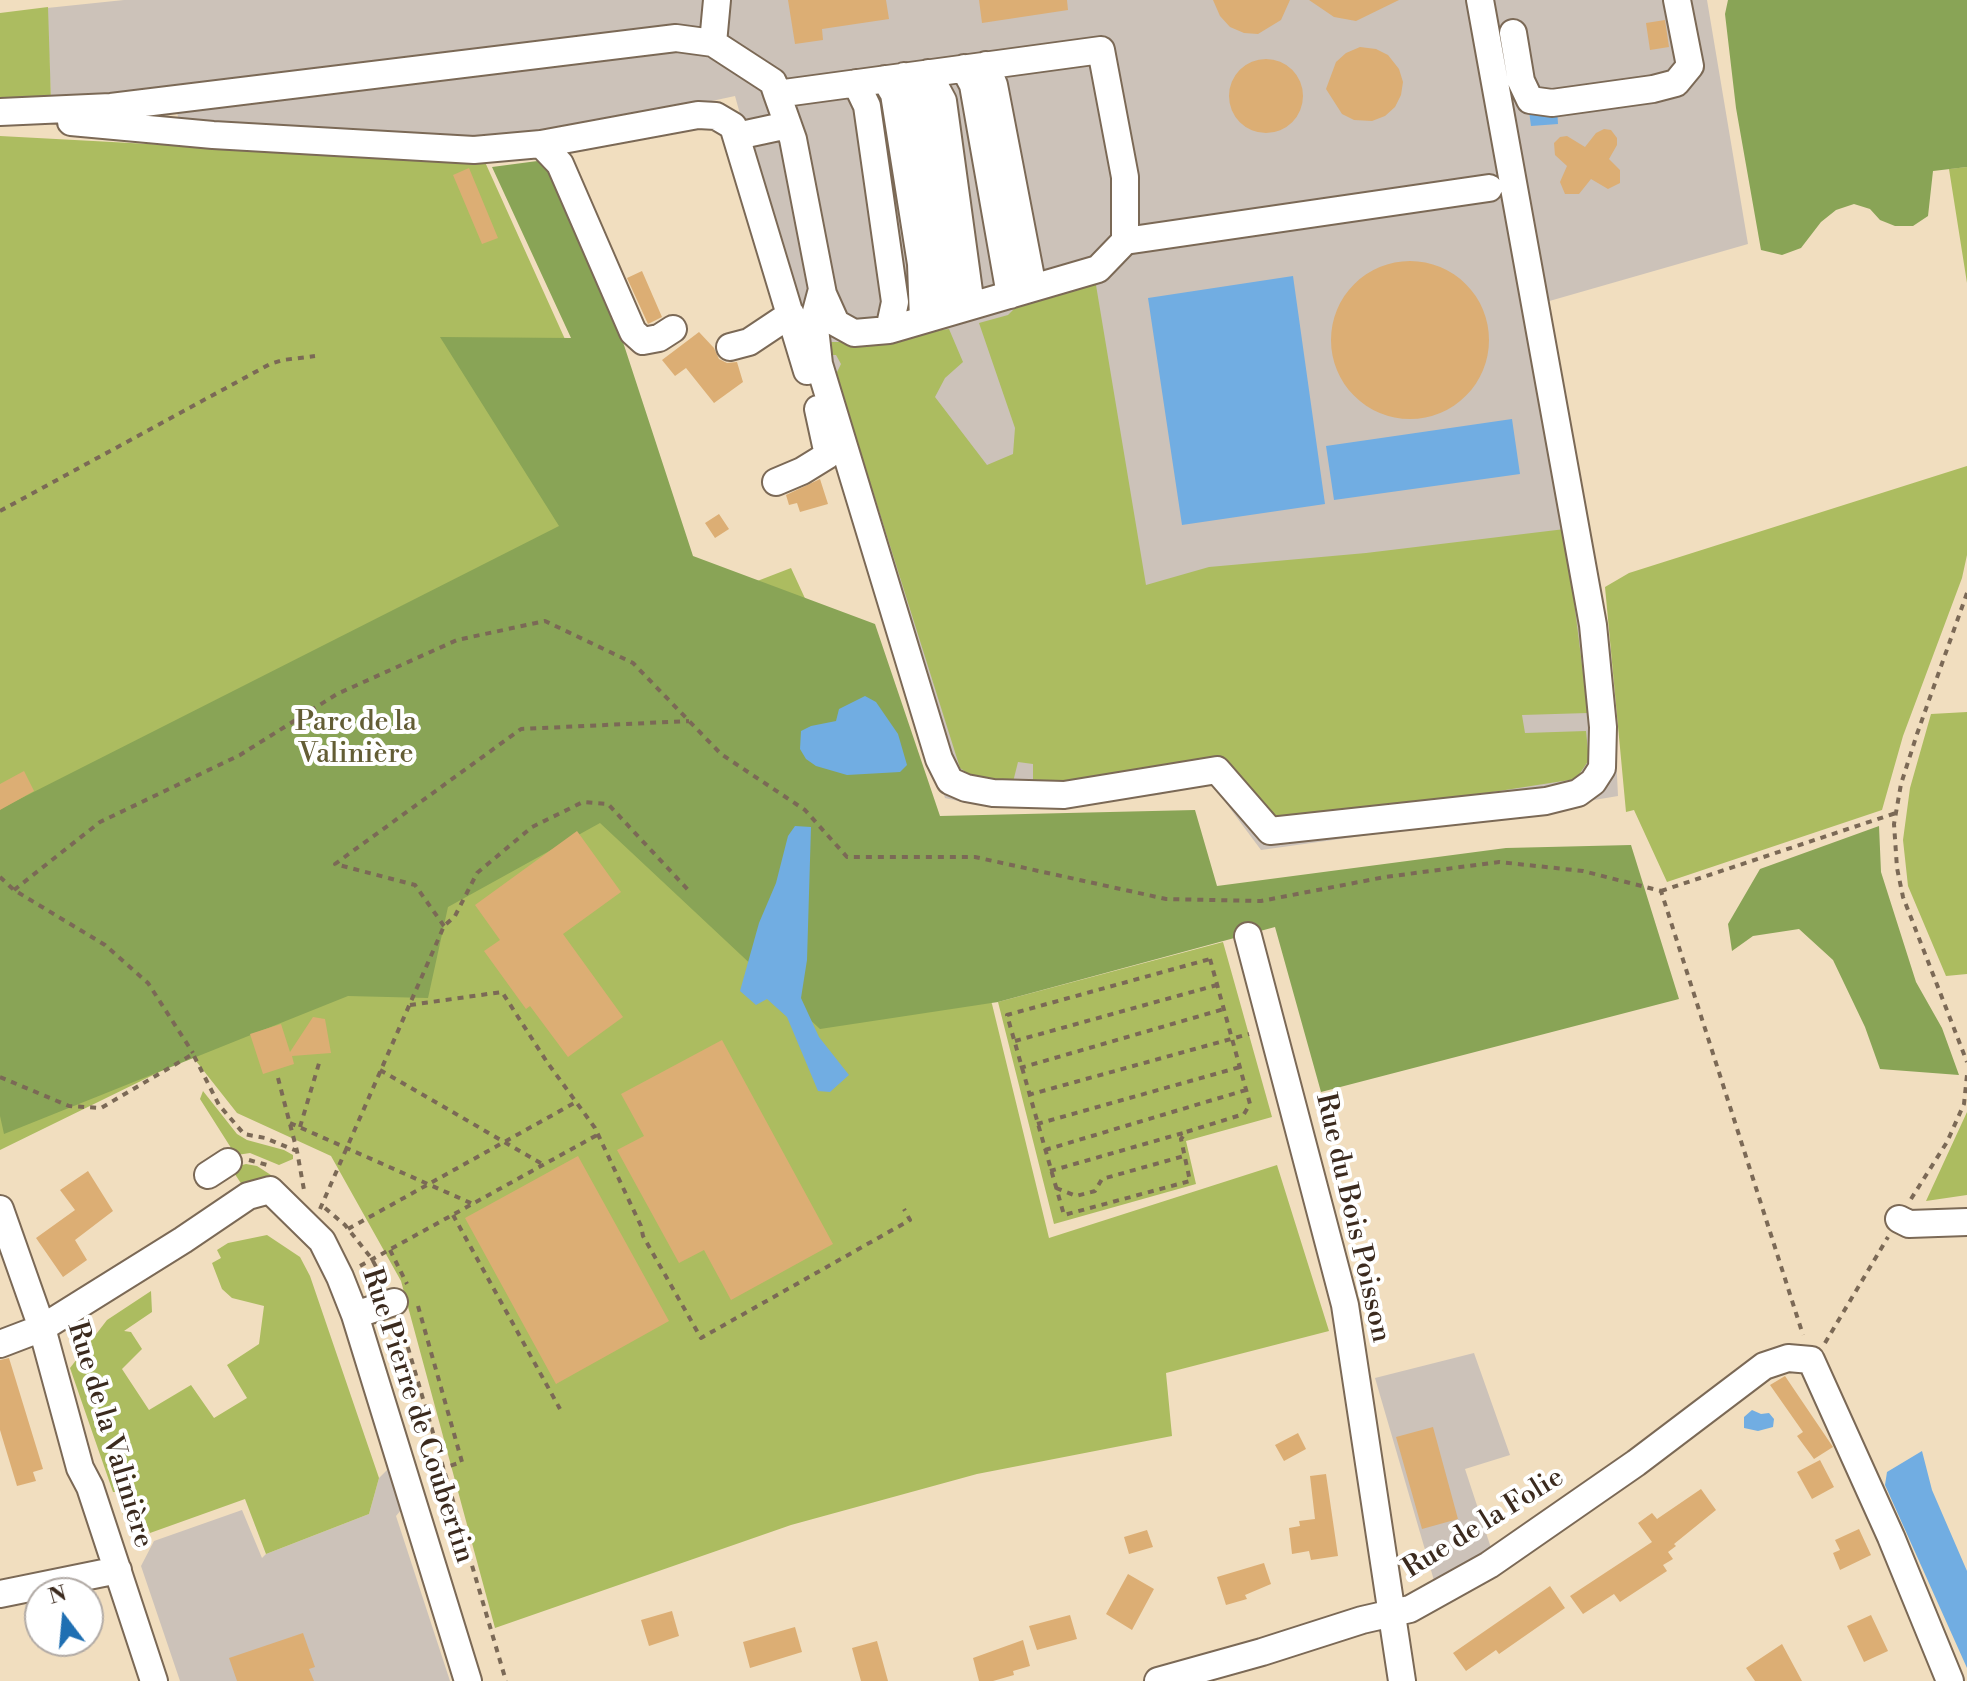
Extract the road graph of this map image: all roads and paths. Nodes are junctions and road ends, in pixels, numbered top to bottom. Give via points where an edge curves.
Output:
1 (717, 0) edge
2 (1480, 0) edge
3 (1677, 0) edge
4 (1513, 33) dead end
5 (713, 43) junction
6 (500, 59) junction
7 (935, 72) junction
8 (856, 83) junction
9 (777, 94) junction
10 (0, 114) edge
11 (97, 125) junction
12 (788, 125) junction
13 (737, 136) junction
14 (541, 144) junction
15 (1489, 188) dead end
16 (1125, 241) junction
17 (822, 289) junction
18 (1001, 297) junction
19 (791, 314) junction
20 (934, 317) junction
21 (673, 329) dead end
22 (889, 330) junction
23 (730, 347) dead end
24 (315, 356) dead end
25 (776, 482) dead end
26 (0, 511) edge
27 (1967, 593) edge
28 (689, 721) junction
29 (1896, 813) junction
30 (0, 877) edge
31 (14, 890) junction
32 (1661, 891) junction
33 (691, 893) dead end
34 (444, 926) junction
35 (1248, 936) dead end
36 (1217, 985) junction
37 (410, 1005) junction
38 (1224, 1009) junction
39 (1272, 1028) junction
40 (1232, 1039) junction
41 (1014, 1042) junction
42 (193, 1054) junction
43 (320, 1060) dead end
44 (1967, 1062) edge
45 (1240, 1067) junction
46 (1020, 1068) junction
47 (380, 1070) junction
48 (0, 1077) edge
49 (278, 1078) dead end
50 (1246, 1090) junction
51 (1028, 1095) junction
52 (576, 1102) junction
53 (290, 1123) junction
54 (1037, 1124) junction
55 (300, 1128) junction
56 (1186, 1132) junction
57 (599, 1134) junction
58 (504, 1142) junction
59 (347, 1148) junction
60 (1044, 1150) junction
61 (297, 1151) junction
62 (1184, 1156) junction
63 (544, 1165) junction
64 (1050, 1171) junction
65 (429, 1184) junction
66 (1056, 1188) junction
67 (304, 1190) dead end
68 (473, 1204) junction
69 (0, 1209) edge
70 (904, 1209) dead end
71 (453, 1215) junction
72 (1899, 1219) dead end
73 (1967, 1222) edge
74 (348, 1229) dead end
75 (312, 1230) junction
76 (390, 1250) junction
77 (340, 1277) junction
78 (407, 1298) junction
79 (355, 1315) junction
80 (42, 1328) junction
81 (0, 1344) edge
82 (1811, 1360) junction
83 (560, 1409) dead end
84 (443, 1468) junction
85 (406, 1480) junction
86 (118, 1570) junction
87 (0, 1594) edge
88 (1391, 1613) junction
89 (154, 1681) edge
90 (468, 1681) edge
91 (506, 1681) edge
92 (1158, 1681) edge
93 (1402, 1681) edge
94 (1950, 1681) edge

1 - 5 street
2 - 17 street via 1593,625 1602,768 1578,793 1546,801 1270,831 1217,770 1064,795 993,793 950,781 819,364 814,319
3 - 4 street via 1690,66 1676,83 1653,89 1552,103 1530,100 1521,81
5 - 6 street via 676,38
5 - 9 street via 773,82
6 - 10 street via 85,110
6 - 11 street
7 - 8 street
7 - 16 street via 1101,50 1125,177
7 - 18 street
7 - 18 street via 994,85
7 - 20 street via 920,100 940,235
8 - 9 street
8 - 22 street via 867,106 895,302
9 - 12 street
10 - 11 street
11 - 14 street via 474,150
12 - 13 street
12 - 17 street
13 - 14 street via 733,126 716,116 698,115
13 - 19 street
14 - 21 street via 560,164 633,332 643,341
15 - 16 street
16 - 18 street via 1098,269
17 - 22 street via 836,323 854,333
18 - 20 street
19 - 23 street via 749,342
19 - 25 street via 828,455
20 - 22 street
24 - 26 path via 270,364
27 - 29 path via 1917,734
28 - 31 path via 633,663 545,621 457,640 337,694 240,755 100,822
28 - 32 path via 721,754 805,810 847,857 975,857 1166,899 1261,901 1499,862 1583,871
28 - 34 path via 521,729 335,864 415,885
29 - 32 path
29 - 44 path via 1903,897
30 - 31 path
31 - 42 path via 105,945 148,983
32 - 82 path
33 - 34 path via 608,804 583,802 532,827 477,873 455,916
34 - 37 path
35 - 39 street, Rue du Bois Poisson
36 - 38 path
36 - 41 path
36 - 41 path via 1210,959 1007,1015
37 - 47 path
37 - 52 path via 502,992
38 - 40 path
38 - 46 path
39 - 40 path
39 - 88 street, Rue du Bois Poisson via 1345,1305
40 - 45 path
40 - 51 path
41 - 46 path
42 - 48 path via 101,1108 69,1106
42 - 61 path via 219,1105 244,1134
43 - 55 path
45 - 50 path
45 - 54 path
46 - 51 path
47 - 58 path
47 - 59 path
49 - 53 path
50 - 56 path via 1250,1104 1244,1114
50 - 60 path
51 - 54 path
52 - 57 path
52 - 58 path
53 - 55 path
53 - 61 path
54 - 60 path
55 - 59 path
56 - 62 path via 1181,1139
56 - 64 path
57 - 63 path
57 - 70 path via 643,1236 701,1338 910,1220
58 - 63 path
58 - 65 path
59 - 65 path
59 - 75 path
60 - 64 path
61 - 67 path
62 - 66 path via 1102,1179 1095,1191 1076,1196
62 - 66 path via 1190,1181 1064,1215
63 - 68 path
64 - 66 path
65 - 68 path
65 - 74 path
68 - 71 path
69 - 80 street, Rue de la Valinière
71 - 76 path
71 - 83 path
72 - 73 street via 1909,1224
75 - 77 street, Rue Pierre de Coubertin
75 - 80 street, Rue Pierre de Coubertin via 270,1190 248,1196
76 - 77 path
76 - 78 path
77 - 79 street, Rue Pierre de Coubertin
78 - 79 street
78 - 84 path
78 - 84 path via 462,1462
79 - 85 street, Rue Pierre de Coubertin
80 - 81 street
80 - 86 street, Rue de la Valinière via 80,1468
82 - 88 street, Rue de la Folie via 1788,1358 1764,1366 1489,1565 1410,1609
82 - 94 street
84 - 85 path
84 - 91 path
85 - 90 street, Rue Pierre de Coubertin
86 - 87 street
86 - 89 street, Rue de la Valinière
88 - 92 street, Rue de la Folie
88 - 93 street, Rue du Bois Poisson

